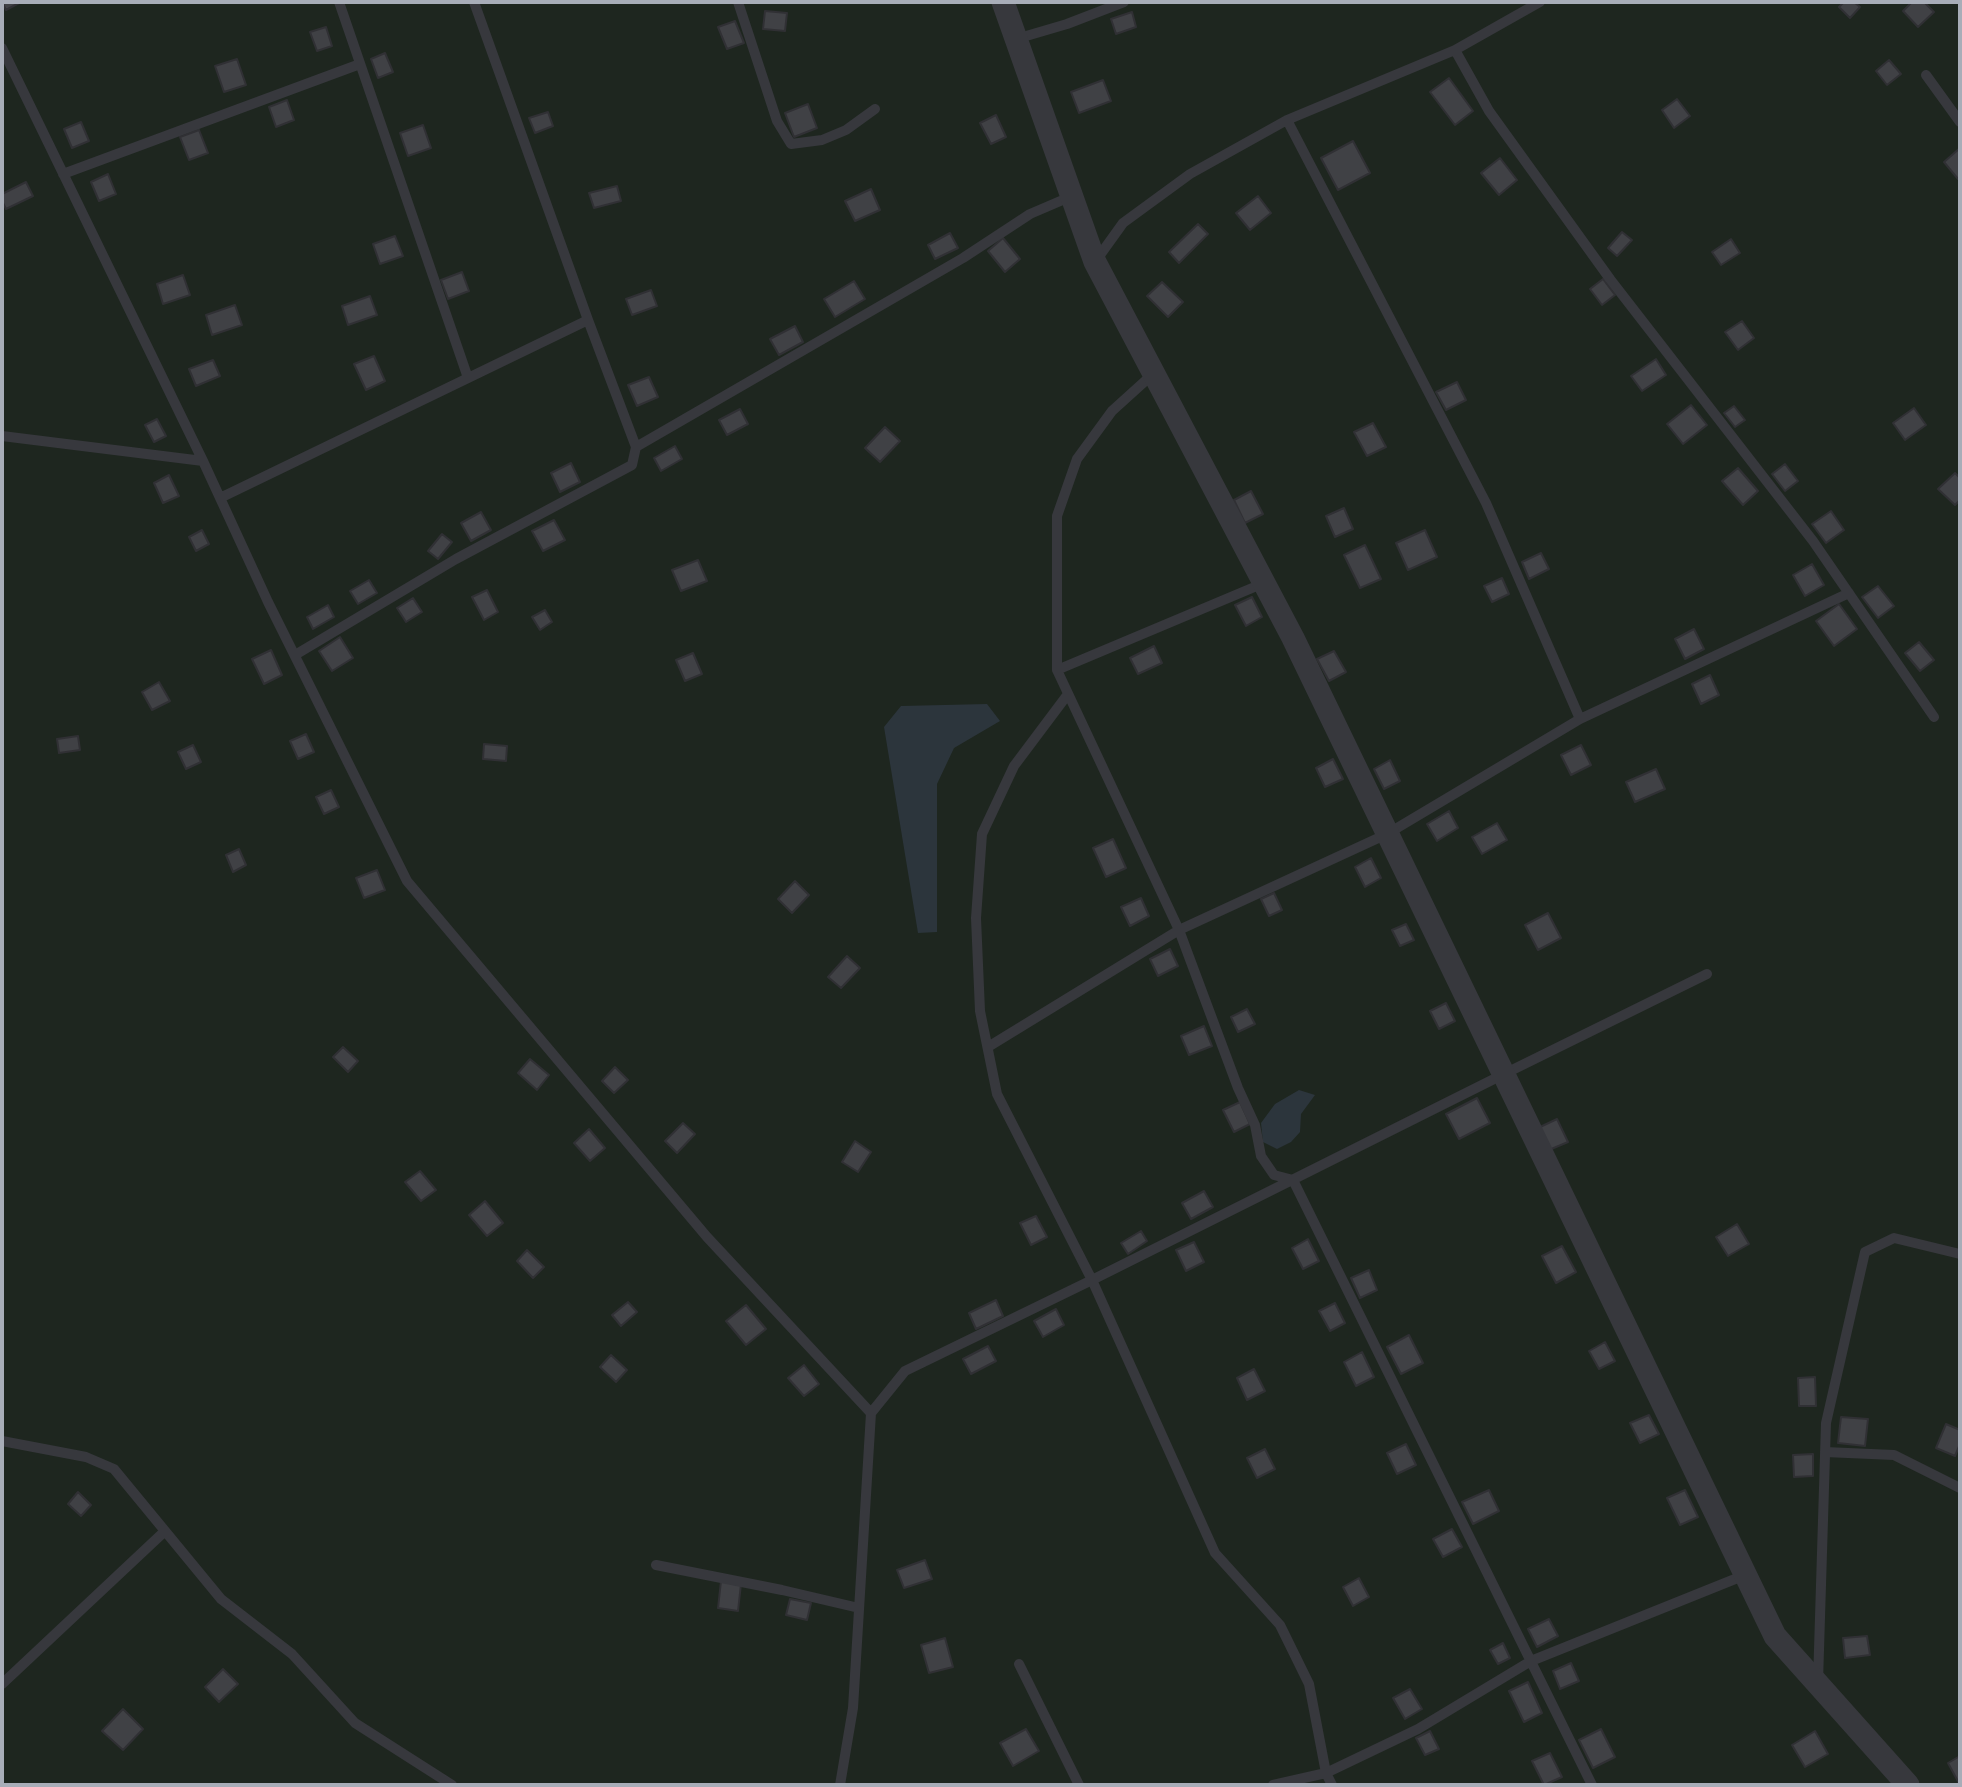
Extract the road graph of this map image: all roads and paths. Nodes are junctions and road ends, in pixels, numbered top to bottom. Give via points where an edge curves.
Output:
1 (339, 2) edge
2 (474, 2) edge
3 (738, 2) edge
4 (1003, 2) edge
5 (1124, 2) edge
6 (1540, 2) edge
7 (1016, 39) junction
8 (2, 48) edge
9 (1455, 50) junction
10 (360, 64) junction
11 (1926, 75) dead end
12 (875, 109) dead end
13 (1287, 120) junction
14 (1960, 122) edge
15 (63, 174) junction
16 (1072, 196) junction
17 (1095, 262) junction
18 (588, 320) junction
19 (1154, 373) junction
20 (468, 378) junction
21 (2, 436) edge
22 (636, 447) junction
23 (202, 461) junction
24 (220, 498) junction
25 (1264, 583) junction
26 (1849, 593) junction
27 (295, 655) junction
28 (1057, 670) junction
29 (1068, 694) junction
30 (1934, 717) dead end
31 (1580, 719) junction
32 (1387, 834) junction
33 (1179, 930) junction
34 (1707, 974) dead end
35 (988, 1047) junction
36 (1502, 1075) junction
37 (1293, 1180) junction
38 (1960, 1254) edge
39 (1092, 1280) junction
40 (871, 1413) junction
41 (2, 1441) edge
42 (1825, 1452) junction
43 (1960, 1488) edge
44 (165, 1531) junction
45 (656, 1565) dead end
46 (1745, 1575) junction
47 (859, 1608) junction
48 (1531, 1661) junction
49 (1019, 1664) dead end
50 (2, 1684) edge
51 (1818, 1685) junction
52 (1326, 1773) junction
53 (453, 1785) edge
54 (840, 1785) edge
55 (1079, 1785) edge
56 (1273, 1785) edge
57 (1332, 1785) edge
58 (1592, 1785) edge
59 (1908, 1785) edge

1 - 10 lane
2 - 18 lane
3 - 12 lane via 777,121 791,144 822,140
4 - 7 street
5 - 7 lane
6 - 9 lane
7 - 16 street
8 - 15 lane
9 - 13 lane
9 - 26 lane via 1489,111 1570,223
10 - 15 lane
10 - 20 lane
11 - 14 lane
13 - 17 lane via 1190,174 1123,223
13 - 31 lane via 1486,503
15 - 23 lane
16 - 17 street
16 - 22 lane via 1030,214 963,258
17 - 19 street
18 - 20 lane
18 - 22 lane
19 - 25 street
19 - 28 lane via 1112,411 1077,459 1057,516
20 - 24 lane
21 - 23 lane
22 - 27 lane via 632,465 456,559
23 - 24 lane
24 - 27 lane
25 - 28 lane
25 - 32 street
26 - 30 lane
26 - 31 lane
27 - 40 lane via 407,881 707,1237
28 - 29 lane
29 - 33 lane
29 - 35 lane via 1014,766 982,834 976,919 981,1011
31 - 32 lane
32 - 33 lane
32 - 36 street
33 - 35 lane
33 - 37 lane via 1255,1125 1261,1156 1274,1175
34 - 36 lane
35 - 39 lane via 997,1094
36 - 37 lane
36 - 46 street
37 - 39 lane
37 - 48 lane
38 - 42 lane via 1894,1238 1865,1252 1826,1423
39 - 40 lane via 905,1371
39 - 52 lane via 1215,1553 1280,1625 1308,1684
40 - 47 lane
41 - 44 lane via 86,1457 114,1469
42 - 43 lane via 1894,1455
42 - 51 lane
44 - 50 lane
44 - 53 lane via 221,1599 292,1654 355,1723
45 - 47 lane
46 - 48 lane
46 - 51 street via 1775,1636
47 - 54 lane via 853,1708
48 - 52 lane via 1418,1729
48 - 58 lane
49 - 55 lane
51 - 59 street
52 - 56 lane
52 - 57 lane

